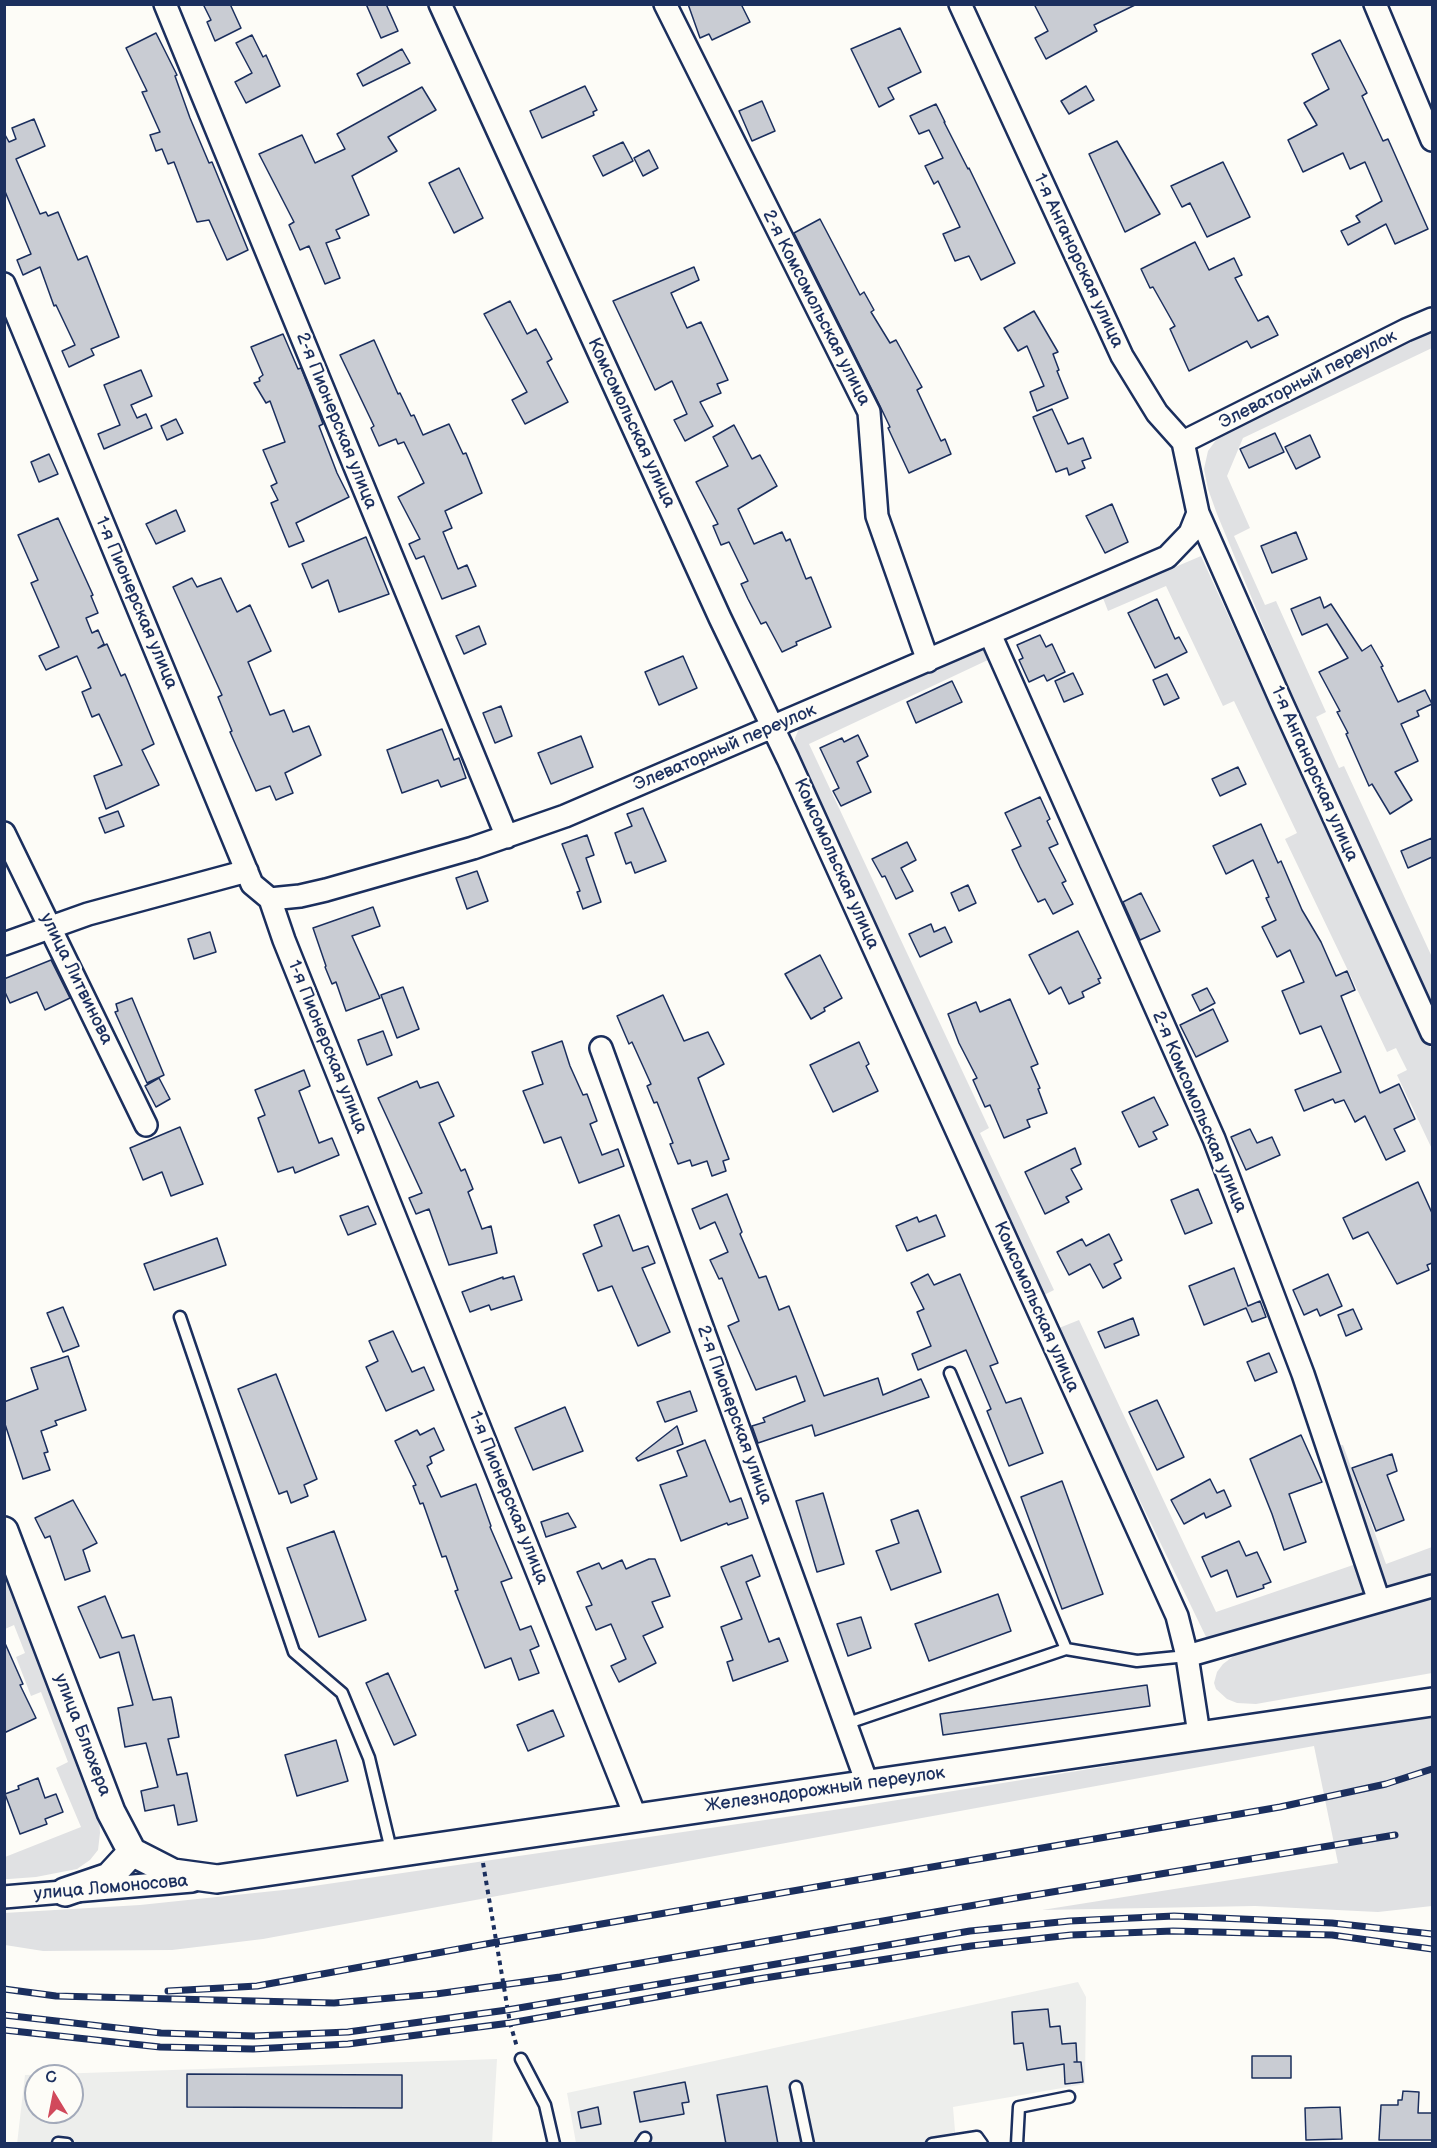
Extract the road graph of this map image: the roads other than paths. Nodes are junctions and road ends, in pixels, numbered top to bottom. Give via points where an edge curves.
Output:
1 (165, 4) edge
2 (440, 4) edge
3 (665, 4) edge
4 (960, 4) edge
5 (1375, 4) edge
6 (1432, 140) edge
7 (4, 284) edge
8 (1432, 319) edge
9 (1183, 442) junction
10 (1198, 513) junction
11 (990, 634) junction
12 (928, 661) junction
13 (772, 726) junction
14 (4, 833) edge
15 (507, 837) junction
16 (247, 872) junction
17 (270, 899) junction
18 (51, 926) junction
19 (4, 944) edge
20 (1432, 1033) edge
21 (601, 1048) dead end
22 (146, 1125) dead end
23 (180, 1317) dead end
24 (950, 1373) dead end
25 (4, 1531) edge
26 (1432, 1586) edge
27 (1379, 1601) junction
28 (1066, 1649) junction
29 (1187, 1656) junction
30 (1432, 1702) edge
31 (845, 1724) junction
32 (1199, 1734) junction
33 (867, 1783) junction
34 (636, 1818) junction
35 (132, 1852) junction
36 (392, 1854) junction
37 (217, 1879) junction
38 (65, 1892) junction
39 (4, 1897) edge
40 (521, 2059) road end
41 (796, 2086) dead end
42 (1069, 2097) dead end
43 (58, 2143) edge
44 (67, 2144) edge
45 (554, 2144) edge
46 (808, 2144) edge
47 (932, 2144) edge
48 (982, 2144) edge
49 (1017, 2144) edge

1 - 15 street, 2-я Пионерская улица
2 - 13 street, Комсомольская улица
3 - 12 street, 2-я Комсомольская улица via 869,412 877,516
4 - 9 street, 1-я Анганорская улица via 1122,356 1157,413
5 - 6 street
7 - 16 street, 1-я Пионерская улица
8 - 9 street, Элеваторный переулок
9 - 10 street, 1-я Анганорская улица
10 - 11 street, Элеваторный переулок via 1190,533 1167,557
10 - 20 street, 1-я Анганорская улица
11 - 12 street, Элеваторный переулок
11 - 27 street, 2-я Комсомольская улица via 1214,1139 1304,1374
12 - 13 street, Элеваторный переулок
13 - 15 street, Элеваторный переулок via 565,816
13 - 29 street, Комсомольская улица via 1177,1616
14 - 18 street, улица Литвинова
15 - 17 street, Элеваторный переулок via 326,890
16 - 17 street, 1-я Пионерская улица via 252,884
16 - 18 street
17 - 34 street, 1-я Пионерская улица
18 - 19 street
18 - 22 street, улица Литвинова
21 - 31 street, 2-я Пионерская улица
23 - 36 lane via 294,1652 342,1693 369,1758
24 - 28 lane
25 - 35 street, улица Блюхера via 111,1812
26 - 27 street
27 - 29 street
28 - 29 lane via 1137,1661
28 - 31 lane
29 - 32 street, Комсомольская улица
30 - 32 street, Железнодорожный переулок
31 - 33 street, 2-я Пионерская улица
32 - 33 street, Железнодорожный переулок
33 - 34 street, Железнодорожный переулок
34 - 36 street, Железнодорожный переулок
35 - 37 street via 173,1873
35 - 38 street via 109,1877
36 - 37 street, Железнодорожный переулок
37 - 38 street, улица Ломоносова
38 - 39 street, улица Ломоносова
40 - 45 lane via 545,2105
41 - 46 lane
42 - 49 lane via 1019,2107
43 - 44 lane
47 - 48 lane via 976,2137

